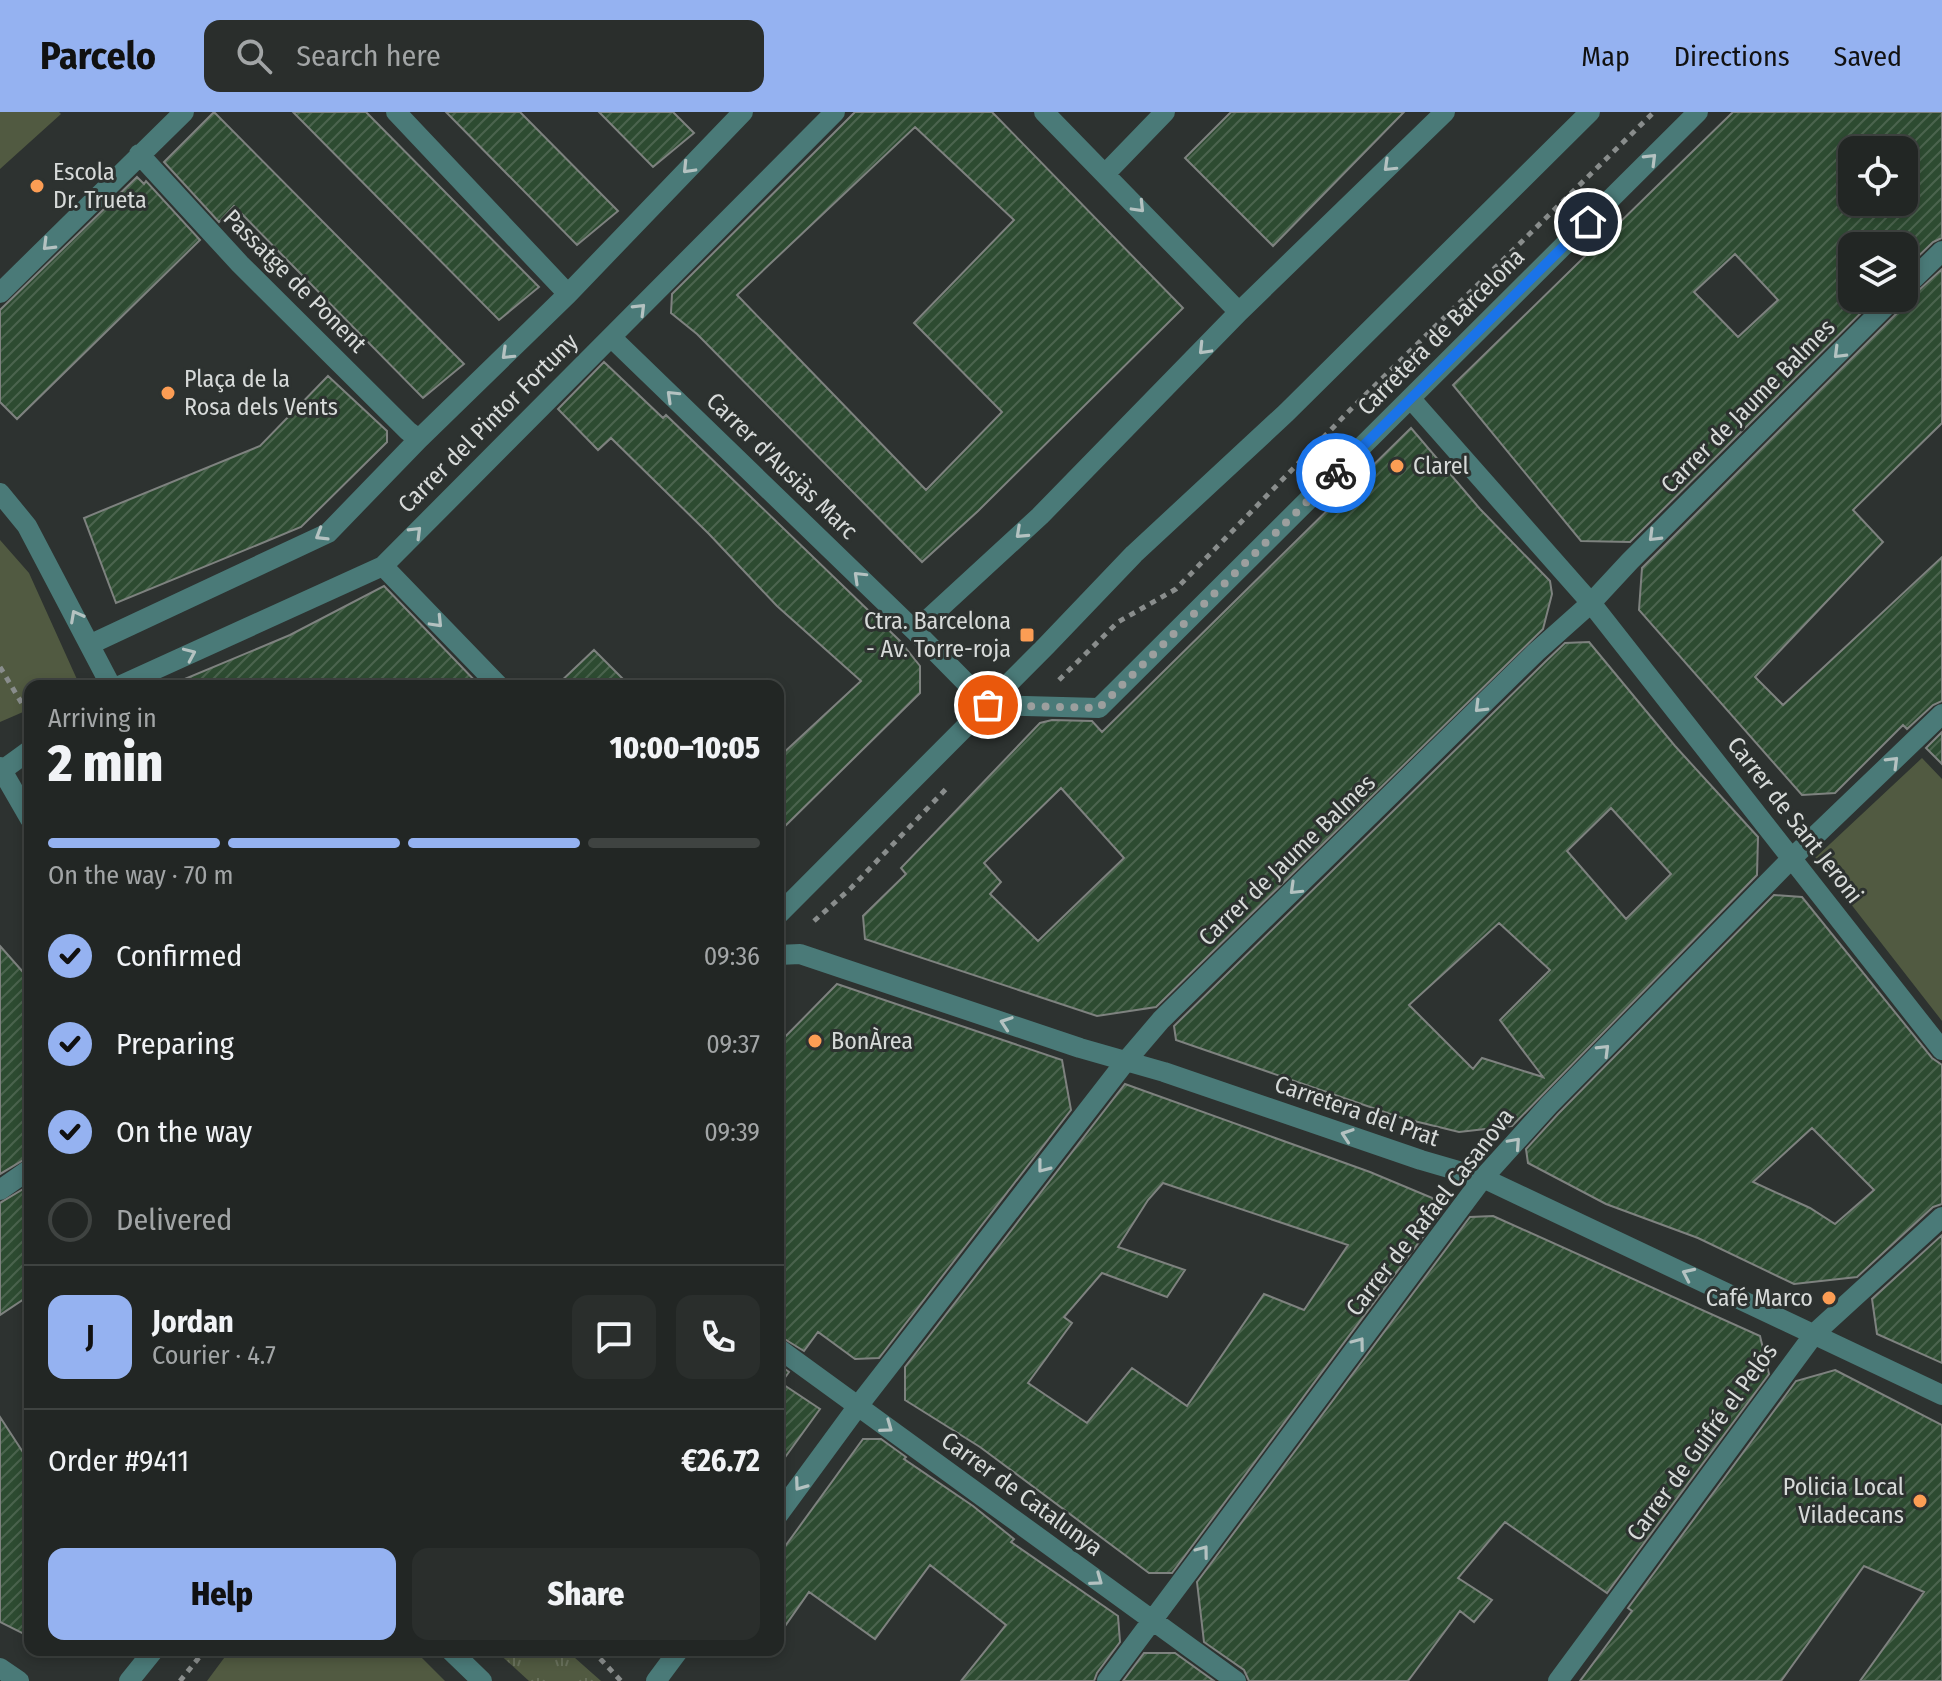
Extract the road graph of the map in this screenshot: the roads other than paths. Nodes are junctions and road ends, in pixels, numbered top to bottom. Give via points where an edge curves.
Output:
1 (184, 112) edge
2 (396, 112) edge
3 (712, 112) edge
4 (743, 112) edge
5 (835, 112) edge
6 (1044, 112) edge
7 (1165, 112) edge
8 (1445, 112) edge
9 (1590, 112) edge
10 (1698, 112) edge
11 (726, 128) junction
12 (139, 154) junction
13 (1106, 173) junction
14 (1942, 251) edge
15 (1918, 274) edge
16 (0, 293) edge
17 (568, 294) junction
18 (1239, 312) junction
19 (1880, 312) edge
20 (612, 338) junction
21 (1411, 399) junction
22 (419, 439) junction
23 (0, 493) edge
24 (383, 566) junction
25 (1591, 603) junction
26 (915, 631) junction
27 (91, 644) junction
28 (108, 680) edge
29 (132, 680) edge
30 (493, 680) edge
31 (988, 705) junction
32 (1942, 714) edge
33 (24, 754) edge
34 (1, 770) edge
35 (24, 809) edge
36 (1793, 857) junction
37 (784, 909) edge
38 (784, 955) edge
39 (1942, 1050) edge
40 (1126, 1061) junction
41 (24, 1173) edge
42 (1483, 1178) junction
43 (0, 1190) edge
44 (1942, 1217) edge
45 (1815, 1333) junction
46 (784, 1352) edge
47 (1942, 1395) edge
48 (858, 1406) junction
49 (784, 1507) edge
50 (1152, 1620) junction
51 (149, 1656) edge
52 (456, 1656) edge
53 (675, 1656) edge
54 (0, 1668) edge
55 (19, 1681) edge
56 (129, 1681) edge
57 (482, 1681) edge
58 (656, 1681) edge
59 (1107, 1681) edge
60 (1236, 1681) edge
61 (1558, 1681) edge

1 - 12 street
2 - 17 street
3 - 11 street
4 - 11 street, Carrer del Pintor Fortuny
20 -> 5 street, Carrer del Pintor Fortuny
6 - 13 street
7 - 13 street
8 -> 18 street
9 - 31 street via 1296,403 1134,554
21 -> 10 street, Carretera de Barcelona
11 -> 17 street, Carrer del Pintor Fortuny
12 -> 16 street
12 - 22 street, Passatge de Ponent via 240,264
13 -> 18 street
14 - 15 street
17 -> 22 street, Carrer del Pintor Fortuny
18 -> 26 street via 1040,516
19 -> 25 street, Carrer de Jaume Balmes
24 -> 20 street, Carrer del Pintor Fortuny
26 -> 20 street, Carrer d'Ausiàs Marc
21 - 25 street
21 - 31 street, Carretera de Barcelona via 1099,708
22 -> 27 street, Carrer del Pintor Fortuny via 328,533
27 -> 23 street via 27,526
29 -> 24 street, Carrer del Pintor Fortuny
24 -> 30 street
25 - 36 street, Carrer de Sant Jeroni
25 -> 40 street, Carrer de Jaume Balmes via 1161,1020
26 - 31 street, Carrer d'Ausiàs Marc
27 - 28 street
31 - 37 street
36 -> 32 street, Carrer de Rafael Casanova
33 - 34 street
34 - 35 street
36 - 39 street, Carrer de Sant Jeroni
42 -> 36 street, Carrer de Rafael Casanova
40 -> 38 street, Carretera del Prat via 800,954
42 -> 40 street, Carretera del Prat
40 -> 48 street, Carrer de Jaume Balmes
41 - 43 street
45 -> 42 street, Carretera del Prat
50 -> 42 street, Carrer de Rafael Casanova
44 - 45 street, Carrer de Guifré el Pelós
45 - 47 street, Carretera del Prat
45 - 61 street, Carrer de Guifré el Pelós
46 - 48 street, Carrer de Catalunya
48 -> 49 street, Carrer de Jaume Balmes
48 -> 50 street, Carrer de Catalunya
50 - 59 street, Carrer de Rafael Casanova
50 - 60 street, Carrer de Catalunya
51 - 56 street
52 - 57 street
53 - 58 street
54 - 55 street

